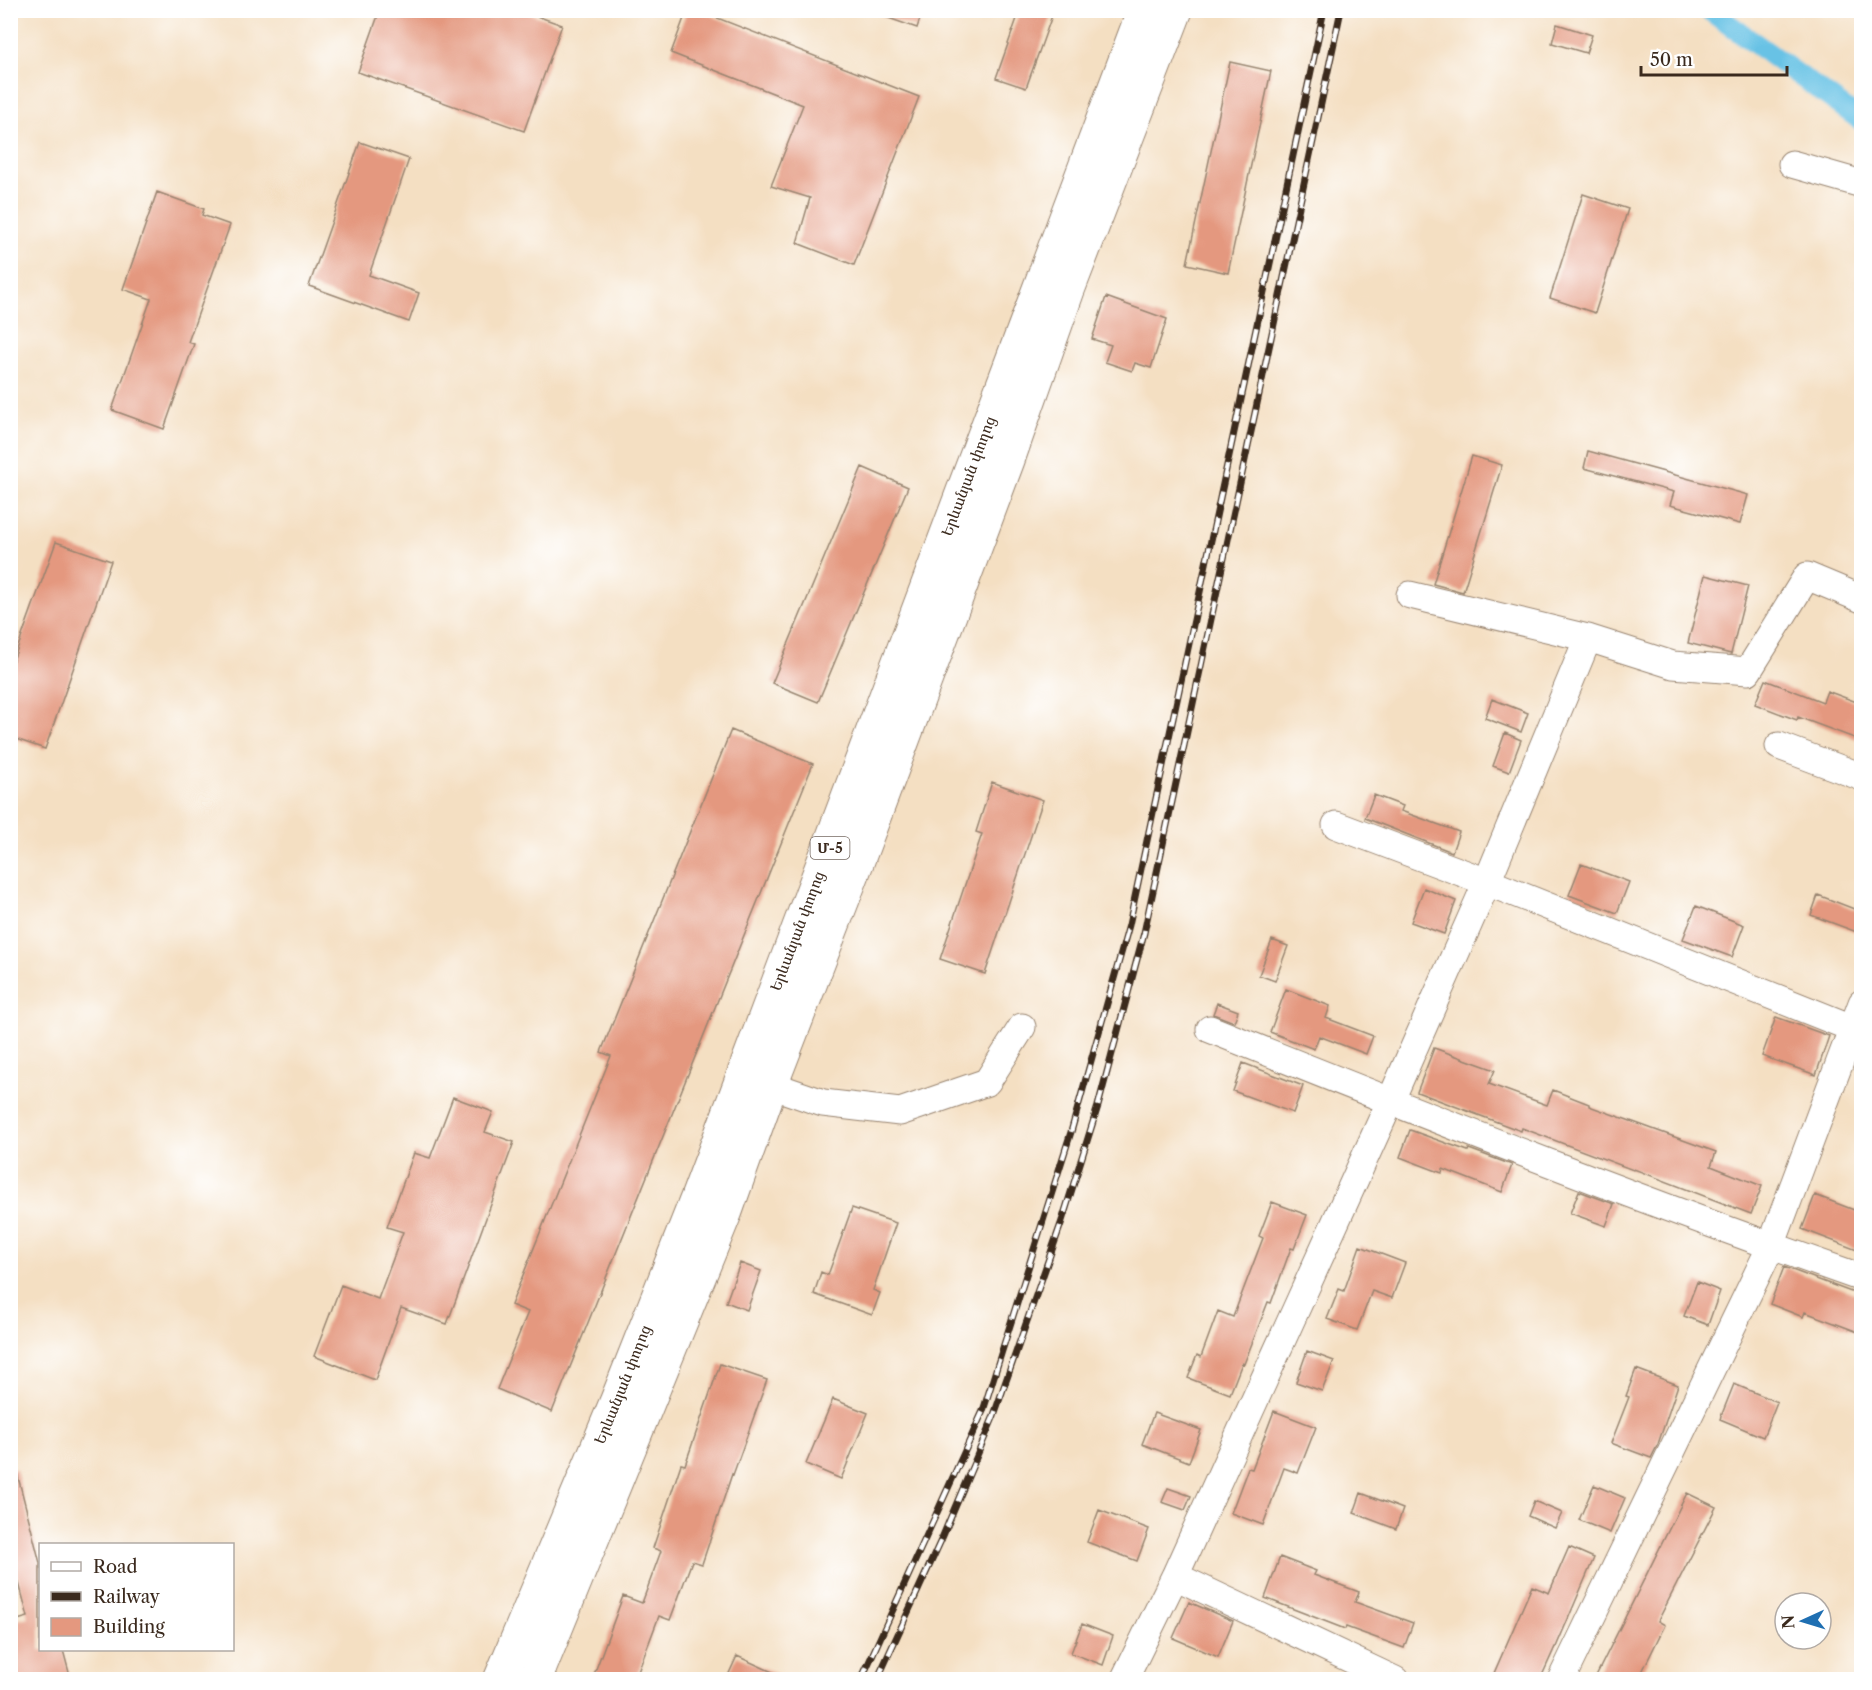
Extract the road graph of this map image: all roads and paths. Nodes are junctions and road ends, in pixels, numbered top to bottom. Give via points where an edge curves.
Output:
1 (1144, 10) edge
2 (1176, 10) edge
3 (1792, 164) dead end
4 (1862, 184) edge
5 (1410, 595) dead end
6 (1862, 598) edge
7 (1588, 638) junction
8 (1779, 746) dead end
9 (1862, 777) edge
10 (1336, 825) dead end
11 (837, 871) junction
12 (1487, 882) junction
13 (1862, 1003) edge
14 (1022, 1027) dead end
15 (1210, 1029) dead end
16 (1857, 1030) edge
17 (771, 1085) junction
18 (1390, 1102) junction
19 (711, 1205) junction
20 (1771, 1246) junction
21 (1862, 1278) edge
22 (1176, 1576) junction
23 (500, 1680) edge
24 (535, 1680) edge
25 (1124, 1680) edge
26 (1395, 1680) edge
27 (1561, 1680) edge

1 - 11 highway, Երևանյան փողոց / Մ-5
2 - 11 highway, Երևանյան փողոց / Մ-5 via 1068,290 1008,460
3 - 4 street
5 - 7 street
6 - 7 street via 1807,576 1748,671 1673,665
7 - 12 street
8 - 9 street
10 - 12 street
11 - 17 highway, Երևանյան փողոց / Մ-5
11 - 19 highway, Երևանյան փողոց / Մ-5
12 - 16 street
12 - 18 street
13 - 16 street
14 - 17 street via 987,1082 900,1113 823,1103
15 - 18 street
16 - 20 street
17 - 19 highway, Երևանյան փողոց / Մ-5
18 - 20 street
18 - 22 street
19 - 23 highway, Երևանյան փողոց / Մ-5 via 616,1400
19 - 24 highway, Երևանյան փողոց / Մ-5
20 - 21 street
20 - 27 street
22 - 25 street
22 - 26 street

